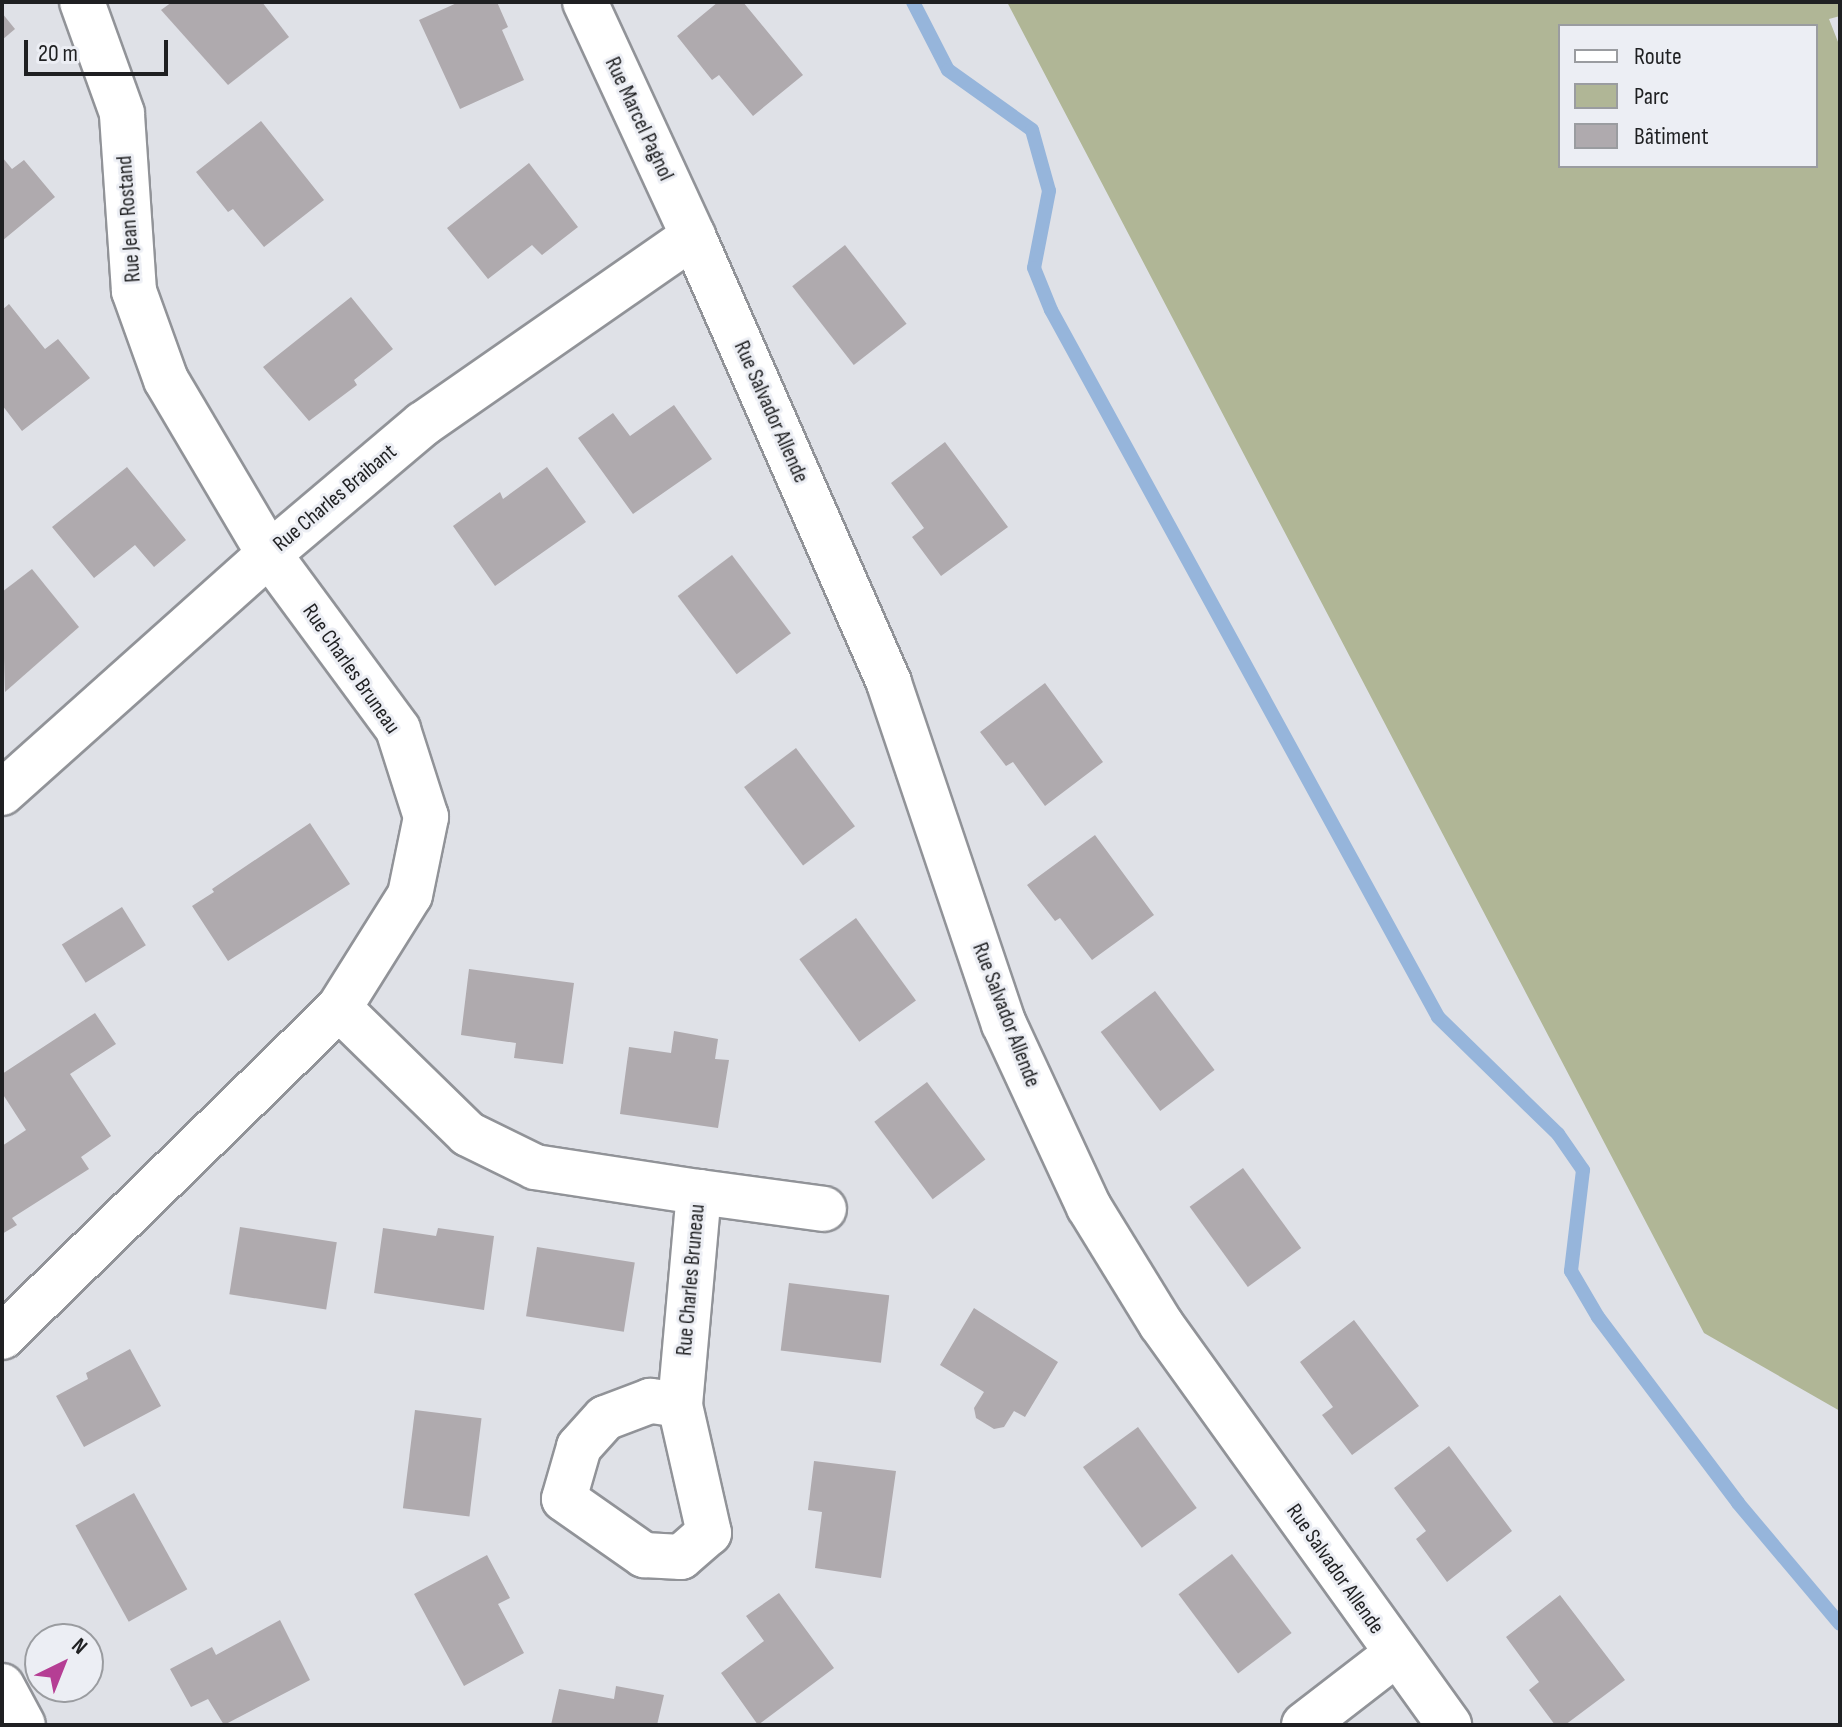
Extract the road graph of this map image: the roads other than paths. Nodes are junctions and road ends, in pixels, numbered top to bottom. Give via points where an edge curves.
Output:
1 (82, 2) edge
2 (585, 2) edge
3 (693, 236) junction
4 (269, 554) junction
5 (2, 793) edge
6 (339, 1008) junction
7 (699, 1192) junction
8 (824, 1209) dead end
9 (2, 1337) edge
10 (680, 1405) dead end
11 (1396, 1654) junction
12 (1304, 1725) edge
13 (1449, 1725) edge

1 - 4 street, Rue Jean Rostand via 122,113 134,291 166,380
2 - 3 street, Rue Marcel Pagnol
3 - 4 street, Rue Charles Braibant via 423,424
3 - 11 street, Rue Salvador Allende via 889,683 1004,1024 1089,1207 1161,1324
4 - 5 street, Rue Charles Braibant
4 - 6 street, Rue Charles Bruneau via 398,729 426,817 410,895
6 - 7 street, Rue Charles Bruneau via 468,1134 535,1167
6 - 9 street, Rue Charles Bruneau
7 - 8 street
7 - 10 street, Rue Charles Bruneau
11 - 12 street
11 - 13 street, Rue Salvador Allende

